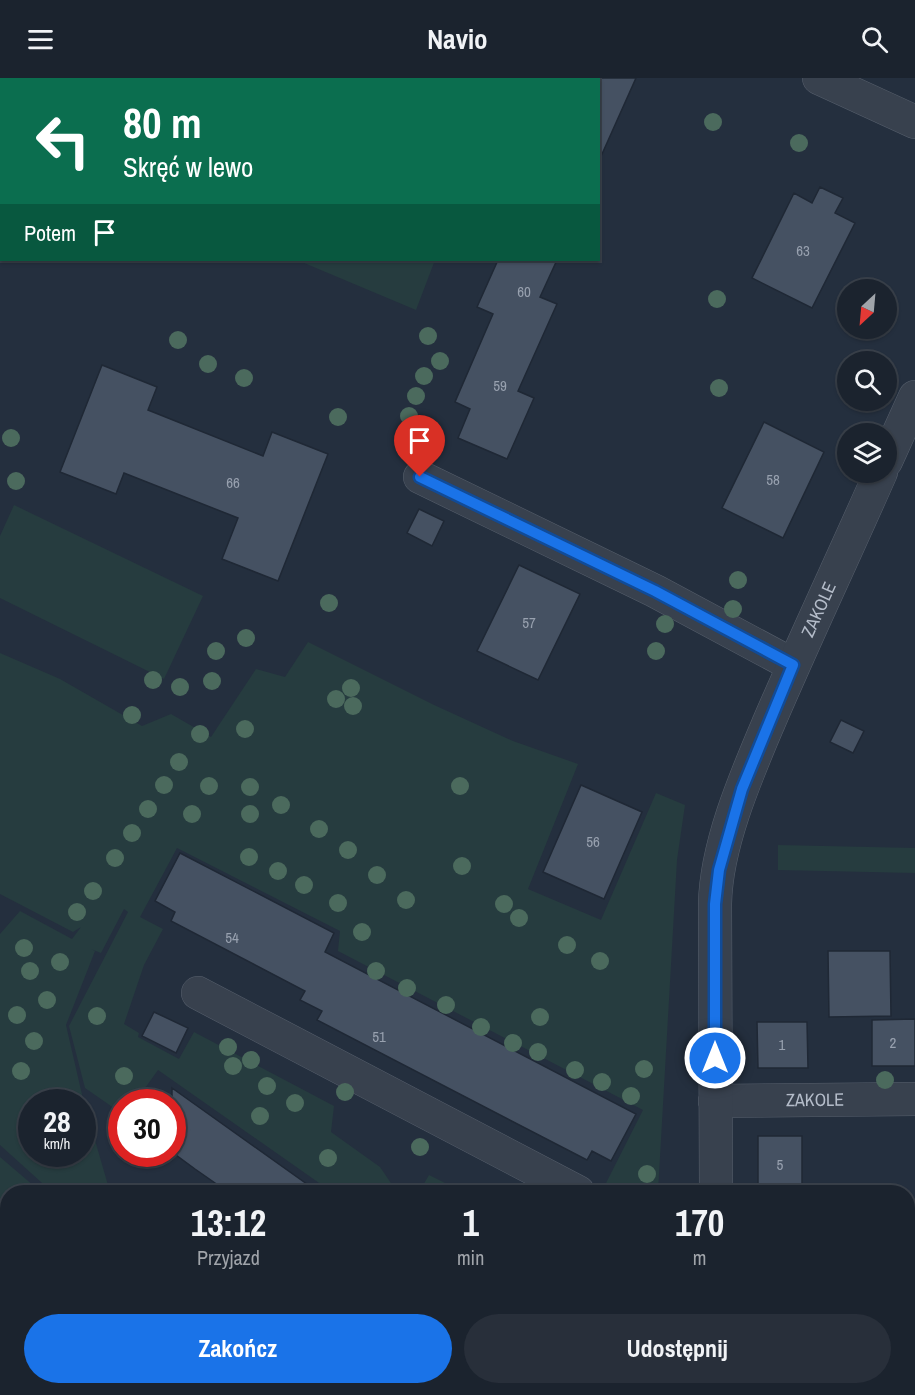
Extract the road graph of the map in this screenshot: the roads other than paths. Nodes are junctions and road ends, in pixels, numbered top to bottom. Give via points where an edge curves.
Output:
1 (819, 78) edge
2 (915, 122) edge
3 (915, 397) edge
4 (897, 437) edge
5 (420, 477) dead end
6 (876, 483) edge
7 (793, 665) junction
8 (198, 993) dead end
9 (915, 1099) edge
10 (715, 1101) junction
11 (566, 1185) edge
12 (716, 1185) edge

1 - 2 street
3 - 4 street
5 - 7 street via 655,591
6 - 7 street, ZAKOLE
7 - 10 street, ZAKOLE via 742,789 719,870 715,904
8 - 11 street
9 - 10 street, ZAKOLE
10 - 12 street, ZAKOLE

